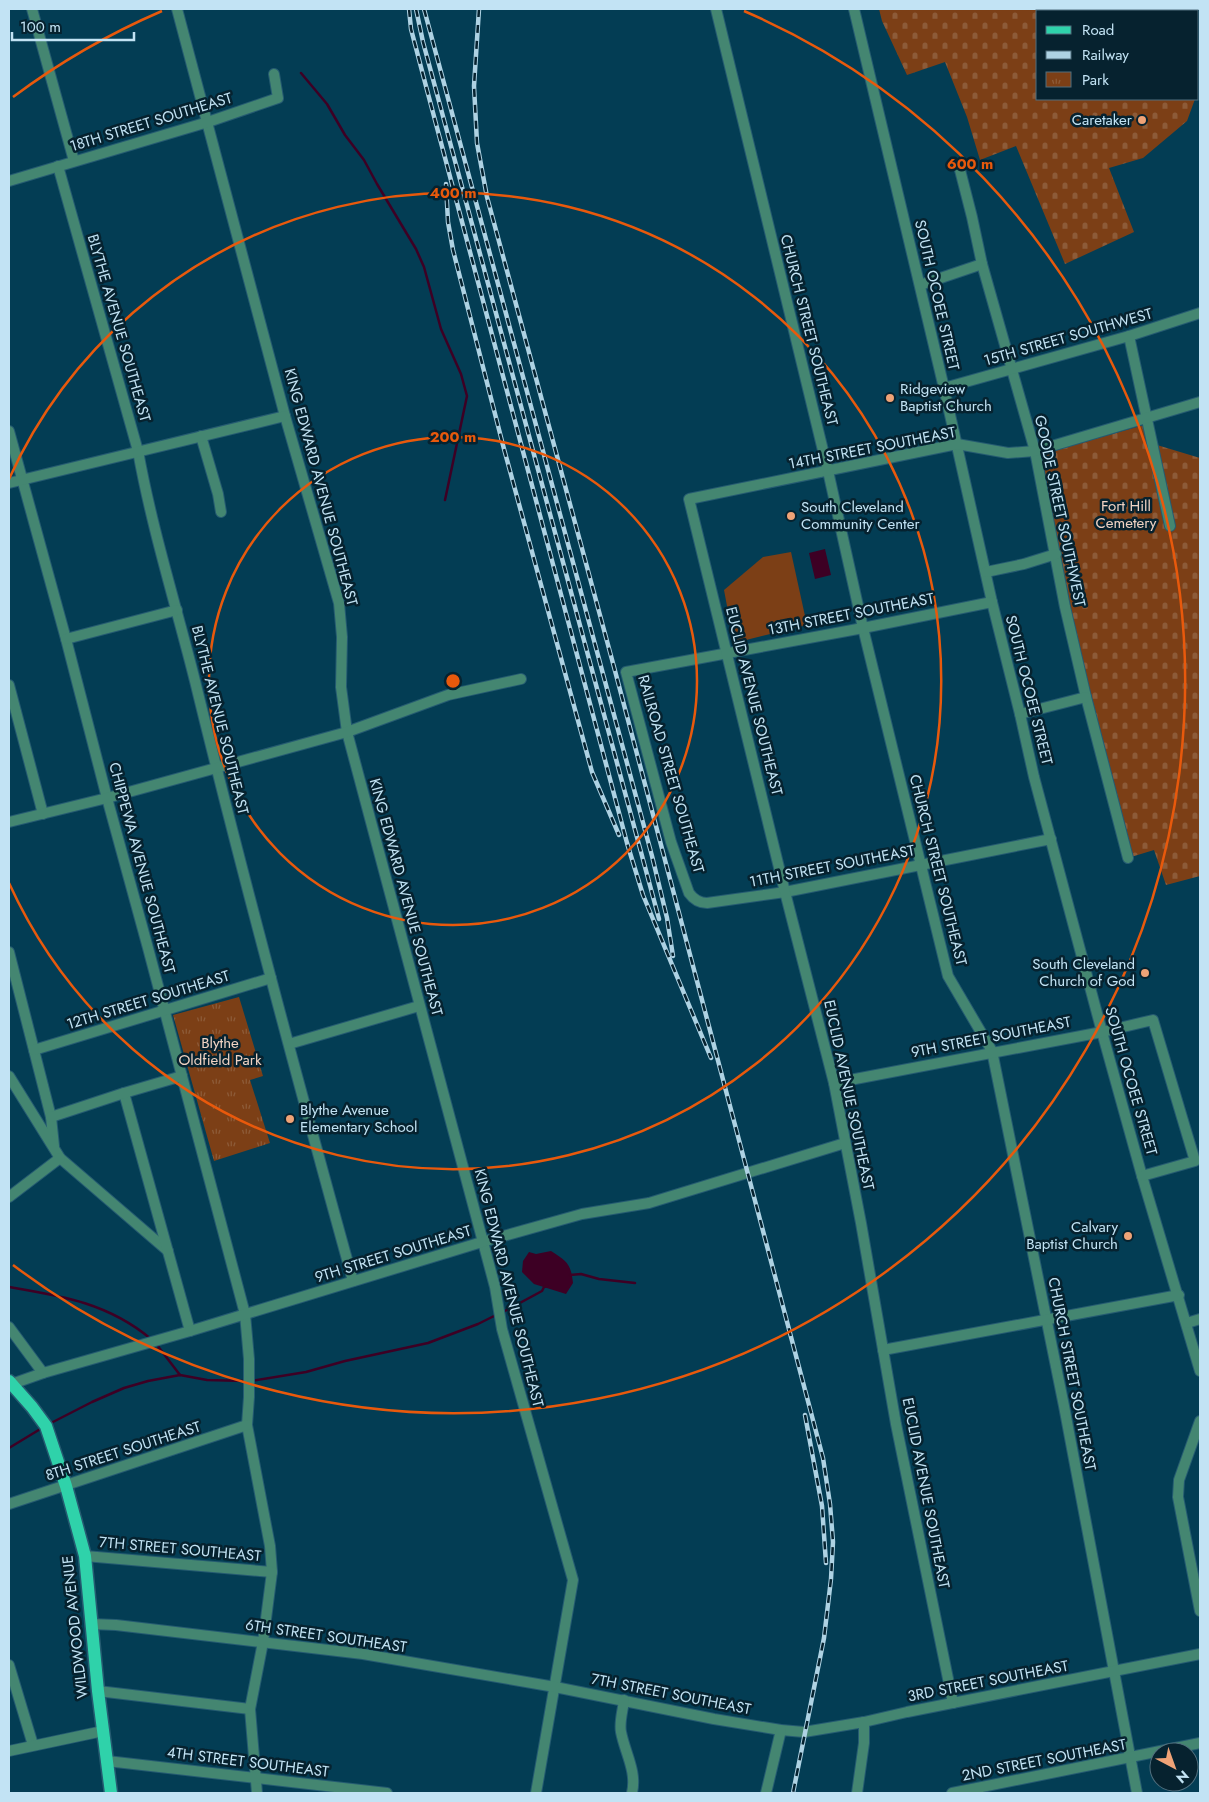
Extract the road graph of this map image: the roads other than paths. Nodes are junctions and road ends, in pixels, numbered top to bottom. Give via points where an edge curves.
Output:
1 (32, 9) edge
2 (177, 9) edge
3 (716, 9) edge
4 (854, 9) edge
5 (274, 74) dead end
6 (208, 122) junction
7 (74, 161) junction
8 (58, 166) junction
9 (960, 170) dead end
10 (9, 181) edge
11 (982, 264) junction
12 (920, 285) junction
13 (1200, 313) edge
14 (1129, 336) junction
15 (1010, 370) junction
16 (944, 388) junction
17 (1200, 402) edge
18 (285, 416) junction
19 (1147, 418) junction
20 (9, 431) edge
21 (201, 436) junction
22 (956, 444) junction
23 (138, 451) junction
24 (1034, 451) junction
25 (828, 471) junction
26 (22, 480) junction
27 (9, 483) edge
28 (689, 499) joint
29 (221, 512) dead end
30 (1170, 526) dead end
31 (1056, 554) junction
32 (986, 572) junction
33 (992, 602) junction
34 (177, 610) junction
35 (863, 628) junction
36 (66, 639) junction
37 (727, 653) junction
38 (626, 672) joint
39 (521, 679) dead end
40 (9, 685) edge
41 (1086, 697) junction
42 (1020, 714) junction
43 (347, 732) junction
44 (216, 768) junction
45 (107, 798) junction
46 (43, 814) junction
47 (9, 822) edge
48 (1051, 839) junction
49 (1128, 858) dead end
50 (921, 864) junction
51 (785, 892) junction
52 (707, 903) joint
53 (9, 952) edge
54 (271, 978) junction
55 (419, 1006) junction
56 (164, 1010) junction
57 (1102, 1032) junction
58 (289, 1044) junction
59 (34, 1050) junction
60 (992, 1051) junction
61 (9, 1076) edge
62 (182, 1076) junction
63 (834, 1083) junction
64 (124, 1093) junction
65 (51, 1117) junction
66 (845, 1143) junction
67 (54, 1149) junction
68 (60, 1158) junction
69 (1142, 1176) junction
70 (9, 1196) edge
71 (482, 1242) junction
72 (168, 1252) junction
73 (353, 1282) junction
74 (1179, 1295) junction
75 (245, 1314) junction
76 (1200, 1319) edge
77 (1046, 1320) junction
78 (1187, 1323) junction
79 (9, 1327) edge
80 (190, 1331) junction
81 (883, 1350) junction
82 (1200, 1371) edge
83 (43, 1373) junction
84 (10, 1383) edge
85 (1200, 1421) edge
86 (247, 1425) junction
87 (66, 1486) junction
88 (9, 1504) edge
89 (85, 1556) junction
90 (272, 1572) junction
91 (1200, 1611) edge
92 (91, 1624) junction
93 (263, 1642) junction
94 (1200, 1654) edge
95 (9, 1665) edge
96 (1113, 1672) junction
97 (555, 1687) junction
98 (98, 1691) junction
99 (624, 1700) junction
100 (953, 1703) junction
101 (250, 1709) junction
102 (864, 1722) junction
103 (782, 1730) junction
104 (103, 1731) junction
105 (1200, 1743) edge
106 (33, 1745) junction
107 (9, 1751) edge
108 (1130, 1758) junction
109 (107, 1761) junction
110 (255, 1779) junction
111 (111, 1793) edge
112 (257, 1793) edge
113 (387, 1793) edge
114 (536, 1793) edge
115 (632, 1793) edge
116 (766, 1793) edge
117 (857, 1793) edge
118 (952, 1793) edge
119 (1137, 1793) edge

1 - 7 street
2 - 6 street, KING EDWARD AVENUE SOUTHEAST
3 - 25 street, CHURCH STREET SOUTHEAST
4 - 12 street, SOUTH OCOEE STREET
5 - 6 street, 18TH STREET SOUTHEAST via 278,98
6 - 7 street, 18TH STREET SOUTHEAST
6 - 18 street, KING EDWARD AVENUE SOUTHEAST
7 - 8 street, 18TH STREET SOUTHEAST
8 - 10 street, 18TH STREET SOUTHEAST
8 - 23 street, BLYTHE AVENUE SOUTHEAST
9 - 11 street, GOODE STREET SOUTHWEST
11 - 12 street
11 - 15 street, GOODE STREET SOUTHWEST
12 - 16 street, SOUTH OCOEE STREET
13 - 14 street, 15TH STREET SOUTHWEST
14 - 15 street, 15TH STREET SOUTHWEST
14 - 19 street
15 - 16 street, 15TH STREET SOUTHWEST
15 - 24 street, GOODE STREET SOUTHWEST
16 - 22 street, SOUTH OCOEE STREET
17 - 19 street, 14TH STREET SOUTHEAST
18 - 21 street
18 - 43 street, KING EDWARD AVENUE SOUTHEAST via 339,603 341,687
19 - 24 street, 14TH STREET SOUTHEAST
19 - 30 street
20 - 26 street, CHIPPEWA AVENUE SOUTHEAST
21 - 23 street
21 - 29 street
22 - 24 street, 14TH STREET SOUTHEAST via 1008,453
22 - 25 street, 14TH STREET SOUTHEAST
22 - 32 street, SOUTH OCOEE STREET
23 - 26 street
23 - 34 street, BLYTHE AVENUE SOUTHEAST
24 - 31 street, GOODE STREET SOUTHWEST
25 - 28 street, 14TH STREET SOUTHEAST
25 - 35 street, CHURCH STREET SOUTHEAST
26 - 27 street
26 - 36 street, CHIPPEWA AVENUE SOUTHEAST
28 - 37 street, EUCLID AVENUE SOUTHEAST
31 - 32 street
31 - 41 street, GOODE STREET SOUTHWEST
32 - 33 street, SOUTH OCOEE STREET
33 - 35 street, 13TH STREET SOUTHEAST
33 - 42 street, SOUTH OCOEE STREET
34 - 36 street
34 - 44 street, BLYTHE AVENUE SOUTHEAST
35 - 37 street, 13TH STREET SOUTHEAST
35 - 50 street, CHURCH STREET SOUTHEAST
36 - 45 street, CHIPPEWA AVENUE SOUTHEAST
37 - 38 street, 13TH STREET SOUTHEAST
37 - 51 street, EUCLID AVENUE SOUTHEAST
38 - 52 street, RAILROAD STREET SOUTHEAST via 680,868 693,898
39 - 43 street via 448,695
40 - 46 street
41 - 42 street
41 - 49 street, GOODE STREET SOUTHWEST
42 - 48 street, SOUTH OCOEE STREET
43 - 44 street
43 - 55 street, KING EDWARD AVENUE SOUTHEAST
44 - 45 street
44 - 54 street, BLYTHE AVENUE SOUTHEAST
45 - 46 street
45 - 56 street, CHIPPEWA AVENUE SOUTHEAST
46 - 47 street
48 - 50 street, 11TH STREET SOUTHEAST
48 - 57 street, SOUTH OCOEE STREET
50 - 51 street, 11TH STREET SOUTHEAST
50 - 60 street, CHURCH STREET SOUTHEAST via 948,976
51 - 52 street, 11TH STREET SOUTHEAST
51 - 63 street, EUCLID AVENUE SOUTHEAST
53 - 59 street
54 - 56 street, 12TH STREET SOUTHEAST
54 - 58 street, BLYTHE AVENUE SOUTHEAST
55 - 58 street
55 - 71 street, KING EDWARD AVENUE SOUTHEAST
56 - 59 street, 12TH STREET SOUTHEAST
56 - 62 street, CHIPPEWA AVENUE SOUTHEAST
57 - 60 street, 9TH STREET SOUTHEAST
57 - 69 street, SOUTH OCOEE STREET
57 - 69 street, 9TH STREET SOUTHEAST via 1153,1020 1195,1162
58 - 73 street, BLYTHE AVENUE SOUTHEAST
59 - 65 street
60 - 63 street, 9TH STREET SOUTHEAST
60 - 77 street, CHURCH STREET SOUTHEAST
61 - 67 street
62 - 64 street
62 - 75 street, CHIPPEWA AVENUE SOUTHEAST
63 - 66 street, EUCLID AVENUE SOUTHEAST
64 - 65 street
64 - 72 street
65 - 67 street
66 - 71 street, 9TH STREET SOUTHEAST via 649,1204 582,1214
66 - 81 street, EUCLID AVENUE SOUTHEAST
67 - 68 street
68 - 70 street
68 - 72 street
69 - 74 street, SOUTH OCOEE STREET
71 - 73 street, 9TH STREET SOUTHEAST
71 - 97 street, KING EDWARD AVENUE SOUTHEAST via 495,1287 502,1329 573,1580
72 - 80 street
73 - 75 street, 9TH STREET SOUTHEAST
74 - 77 street
74 - 78 street, SOUTH OCOEE STREET
75 - 80 street, 9TH STREET SOUTHEAST
75 - 86 street, CHIPPEWA AVENUE SOUTHEAST via 250,1397
76 - 78 street
77 - 81 street
77 - 96 street, CHURCH STREET SOUTHEAST
78 - 82 street, SOUTH OCOEE STREET
79 - 83 street
80 - 83 street, 9TH STREET SOUTHEAST
81 - 100 street, EUCLID AVENUE SOUTHEAST
83 - 84 street, 9TH STREET SOUTHEAST
84 - 87 main road, WILDWOOD AVENUE via 46,1426
85 - 91 street via 1179,1480 1178,1497
86 - 87 street, 8TH STREET SOUTHEAST
86 - 90 street, CHIPPEWA AVENUE SOUTHEAST
87 - 88 street, 8TH STREET SOUTHEAST
87 - 89 main road, WILDWOOD AVENUE
89 - 90 street, 7TH STREET SOUTHEAST
89 - 92 main road, WILDWOOD AVENUE
90 - 93 street, CHIPPEWA AVENUE SOUTHEAST
92 - 93 street, 6TH STREET SOUTHEAST
92 - 98 main road, WILDWOOD AVENUE
93 - 97 street, 6TH STREET SOUTHEAST via 363,1654
93 - 101 street, CHIPPEWA AVENUE SOUTHEAST
94 - 96 street, 3RD STREET SOUTHEAST
95 - 106 street
96 - 100 street, 3RD STREET SOUTHEAST
96 - 108 street, CHURCH STREET SOUTHEAST
97 - 99 street, 7TH STREET SOUTHEAST
97 - 114 street, KING EDWARD AVENUE SOUTHEAST
98 - 101 street
98 - 104 main road, WILDWOOD AVENUE
99 - 103 street, 7TH STREET SOUTHEAST
99 - 115 street via 620,1729 633,1768
100 - 102 street, 3RD STREET SOUTHEAST
101 - 110 street, CHIPPEWA AVENUE SOUTHEAST
102 - 103 street, 3RD STREET SOUTHEAST via 804,1732
102 - 117 street
103 - 116 street
104 - 106 street
104 - 109 main road, WILDWOOD AVENUE
105 - 108 street, 2ND STREET SOUTHEAST
106 - 107 street
108 - 118 street, 2ND STREET SOUTHEAST
108 - 119 street, CHURCH STREET SOUTHEAST
109 - 110 street, 4TH STREET SOUTHEAST
109 - 111 main road, WILDWOOD AVENUE
110 - 112 street, CHIPPEWA AVENUE SOUTHEAST
110 - 113 street, 4TH STREET SOUTHEAST

